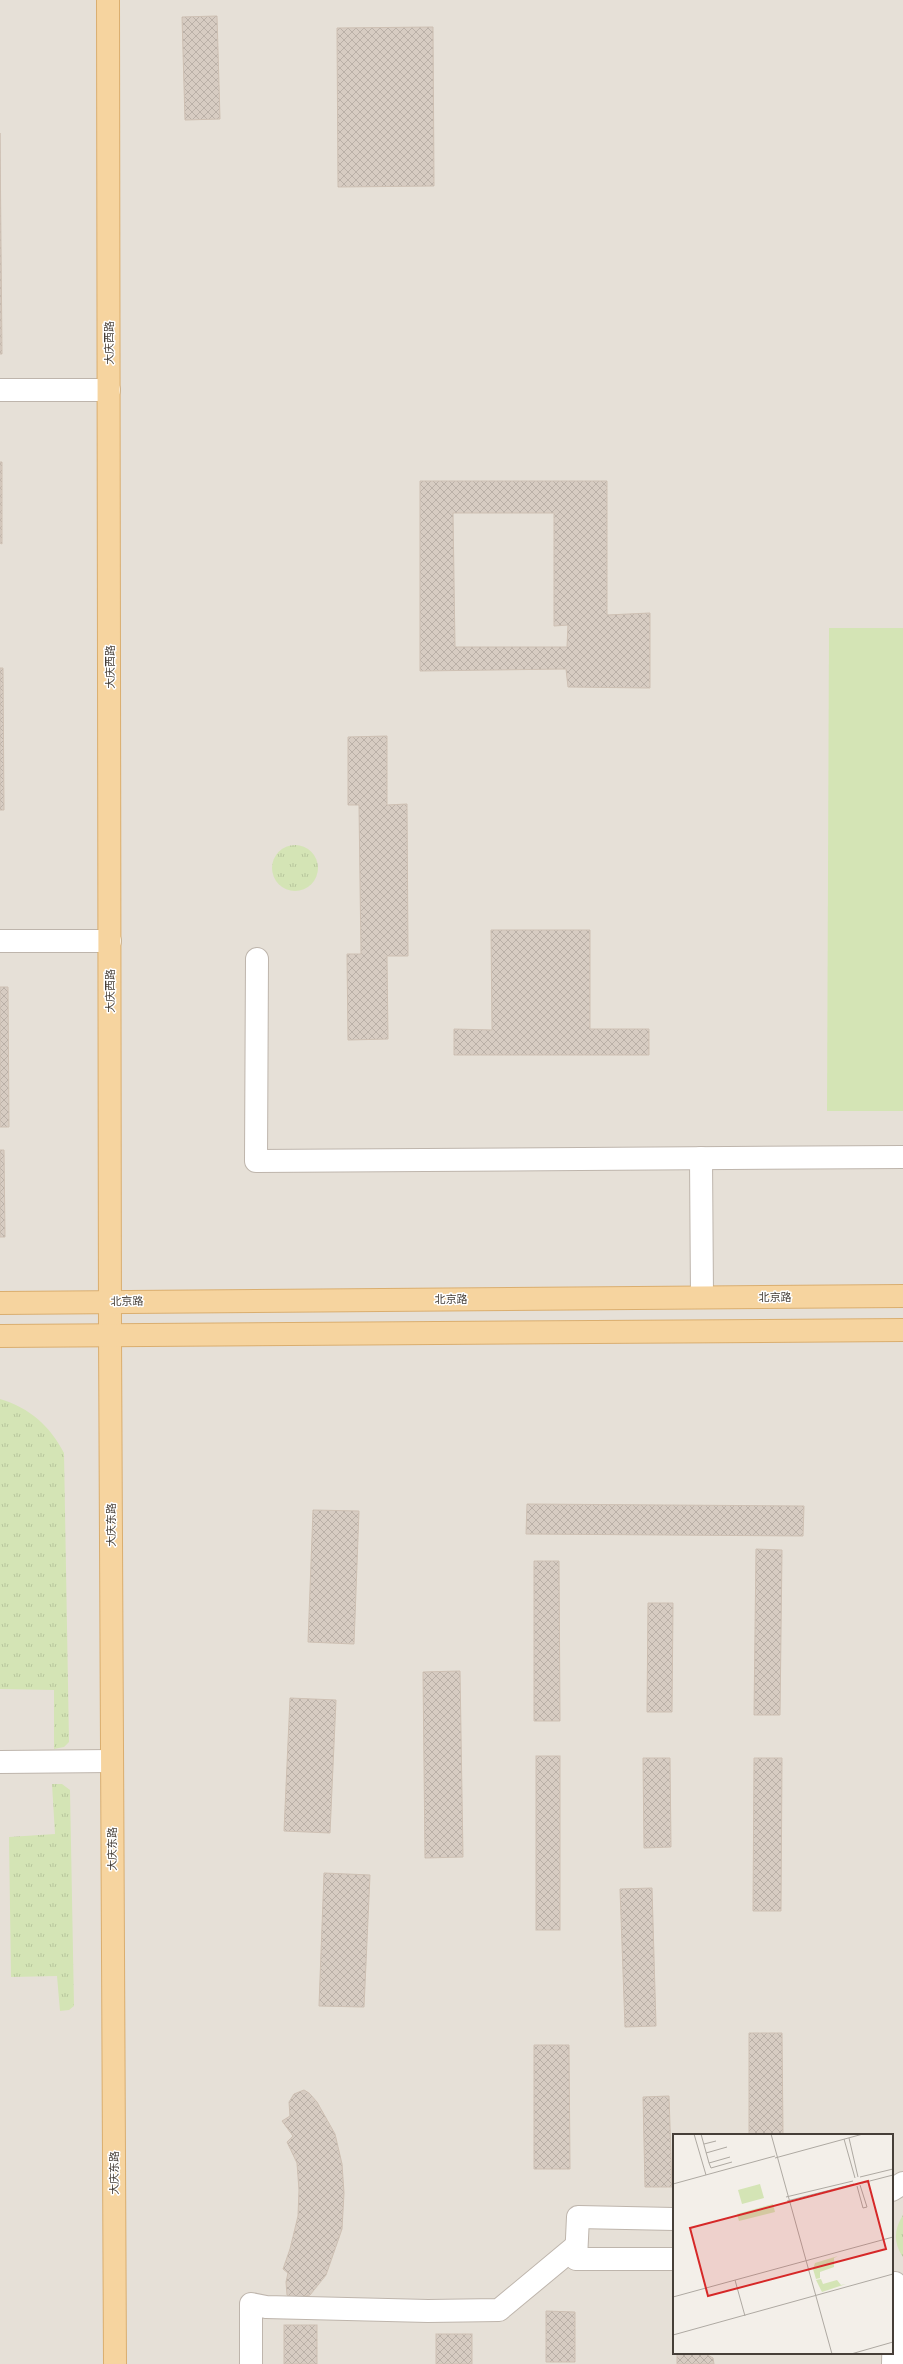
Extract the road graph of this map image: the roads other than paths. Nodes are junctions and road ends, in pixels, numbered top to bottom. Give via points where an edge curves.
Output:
1 (108, 0) edge
2 (0, 390) edge
3 (109, 390) junction
4 (0, 940) edge
5 (110, 941) junction
6 (257, 959) dead end
7 (903, 1157) edge
8 (701, 1158) junction
9 (903, 1296) edge
10 (702, 1297) junction
11 (110, 1301) junction
12 (0, 1303) edge
13 (903, 1330) edge
14 (110, 1335) junction
15 (0, 1336) edge
16 (112, 1761) junction
17 (0, 1762) edge
18 (903, 2183) edge
19 (893, 2189) edge
20 (673, 2219) edge
21 (576, 2246) junction
22 (673, 2259) edge
23 (896, 2285) edge
24 (115, 2364) edge
25 (251, 2364) edge
26 (893, 2364) edge

1 - 3 main road, 大庆西路
2 - 3 street
3 - 5 main road, 大庆西路
4 - 5 street
5 - 11 main road, 大庆西路
6 - 8 street via 256,1161
7 - 8 street
8 - 10 street
9 - 10 main road, 北京路
10 - 11 main road, 北京路
11 - 12 main road, 北京路
11 - 14 main road, 大庆西路
13 - 14 main road
14 - 15 main road
14 - 16 main road, 大庆东路
16 - 17 street
16 - 24 main road, 大庆东路
18 - 19 street
20 - 21 street via 578,2217
21 - 22 street via 576,2259
21 - 25 street via 499,2310 266,2307 251,2304
23 - 26 street

